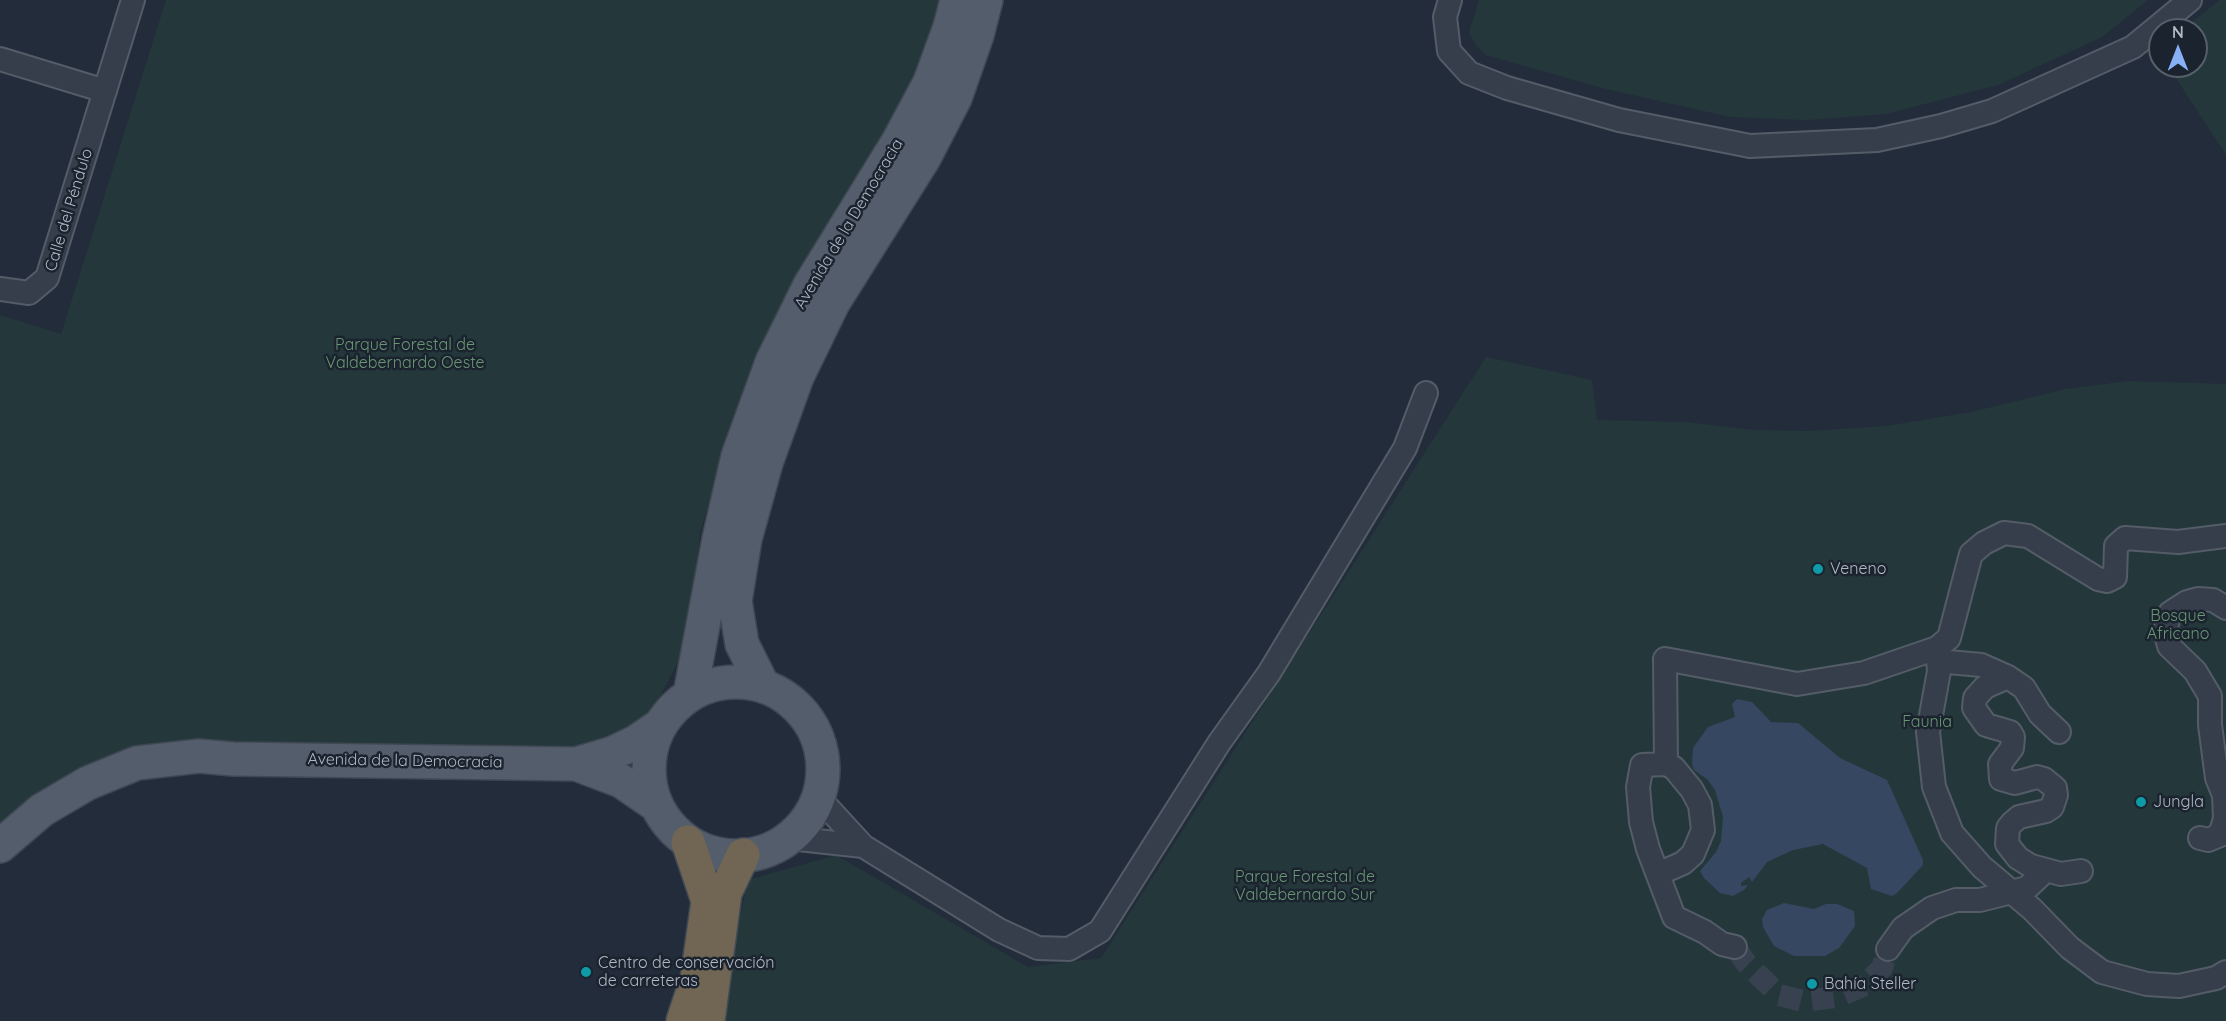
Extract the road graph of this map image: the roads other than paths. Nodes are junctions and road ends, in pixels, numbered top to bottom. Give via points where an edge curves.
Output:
1 (133, 0) edge
2 (957, 0) edge
3 (986, 0) edge
4 (1450, 0) edge
5 (2190, 0) edge
6 (0, 58) edge
7 (105, 91) junction
8 (0, 289) edge
9 (1426, 393) dead end
10 (2226, 536) edge
11 (2226, 608) edge
12 (1938, 654) junction
13 (2008, 677) junction
14 (763, 686) junction
15 (690, 695) junction
16 (661, 725) junction
17 (2059, 732) dead end
18 (233, 759) junction
19 (2220, 760) edge
20 (576, 764) junction
21 (1666, 764) junction
22 (819, 798) junction
23 (657, 805) junction
24 (789, 838) junction
25 (2200, 838) dead end
26 (688, 842) junction
27 (0, 846) edge
28 (863, 846) junction
29 (743, 855) junction
30 (0, 870) edge
31 (2045, 871) junction
32 (2081, 871) dead end
33 (1658, 874) junction
34 (2011, 892) junction
35 (1735, 946) tunnel mouth
36 (1887, 949) tunnel mouth
37 (2225, 973) edge
38 (683, 1021) edge
39 (708, 1021) edge

1 - 7 street, Calle del Péndulo
2 - 15 main road, Avenida de la Democracia via 930,82 810,285 772,362 738,456
3 - 14 main road, Avenida de la Democracia via 955,98 924,158 833,303 797,377 766,463 745,539 735,601 742,644
4 - 5 street via 1445,17 1449,51 1469,73 1619,120 1750,147 1877,140 1992,111 2133,47
6 - 7 street
7 - 8 street, Calle del Péndulo via 47,278 29,293
9 - 28 street via 1405,448 1275,663 1100,931 1069,949 1038,948 999,930
10 - 12 street via 2178,542 2125,538 2116,546 2115,578 2107,581 2028,536 2004,533 1971,554 1949,638
11 - 19 street via 2213,600 2187,602 2170,613 2165,631 2169,646 2195,671 2210,696
12 - 13 street
12 - 21 street via 1864,673 1797,684 1665,659
12 - 34 street via 1939,670 1928,732 1934,787 1952,833
13 - 17 street via 2024,688 2040,714
13 - 31 street via 1985,687 1975,698 1974,708 1986,725 2010,732 2013,737 2012,748 1999,769 2001,779 2015,783 2044,778 2055,788 2052,807 2019,817 2006,834 2007,844 2018,858
14 - 15 main road via 725,682
14 - 22 main road via 794,703 815,730 824,764
15 - 16 main road
16 - 20 main road, Avenida de la Democracia via 621,749
16 - 23 main road via 649,764
18 - 20 main road, Avenida de la Democracia
18 - 27 main road, Avenida de la Democracia via 184,756 112,771 42,810
18 - 30 main road, Avenida de la Democracia via 165,769 119,785 45,830
19 - 25 street via 2225,819 2220,835 2208,840
20 - 23 main road, Avenida de la Democracia via 621,781
21 - 33 street via 1642,765 1638,788 1641,822
21 - 33 street via 1692,790 1700,805 1704,830 1693,854
22 - 24 main road via 807,820
22 - 28 street
23 - 26 main road via 668,824
24 - 28 street
24 - 29 main road via 767,850
26 - 29 main road via 722,854
26 - 38 highway via 708,901 697,979
29 - 39 highway via 725,893
31 - 32 street
31 - 34 street via 2027,888
33 - 35 street via 1674,917 1722,944
34 - 36 street via 1980,900 1956,900 1932,908 1903,928
34 - 37 street via 2070,948 2102,972 2147,984 2180,986

